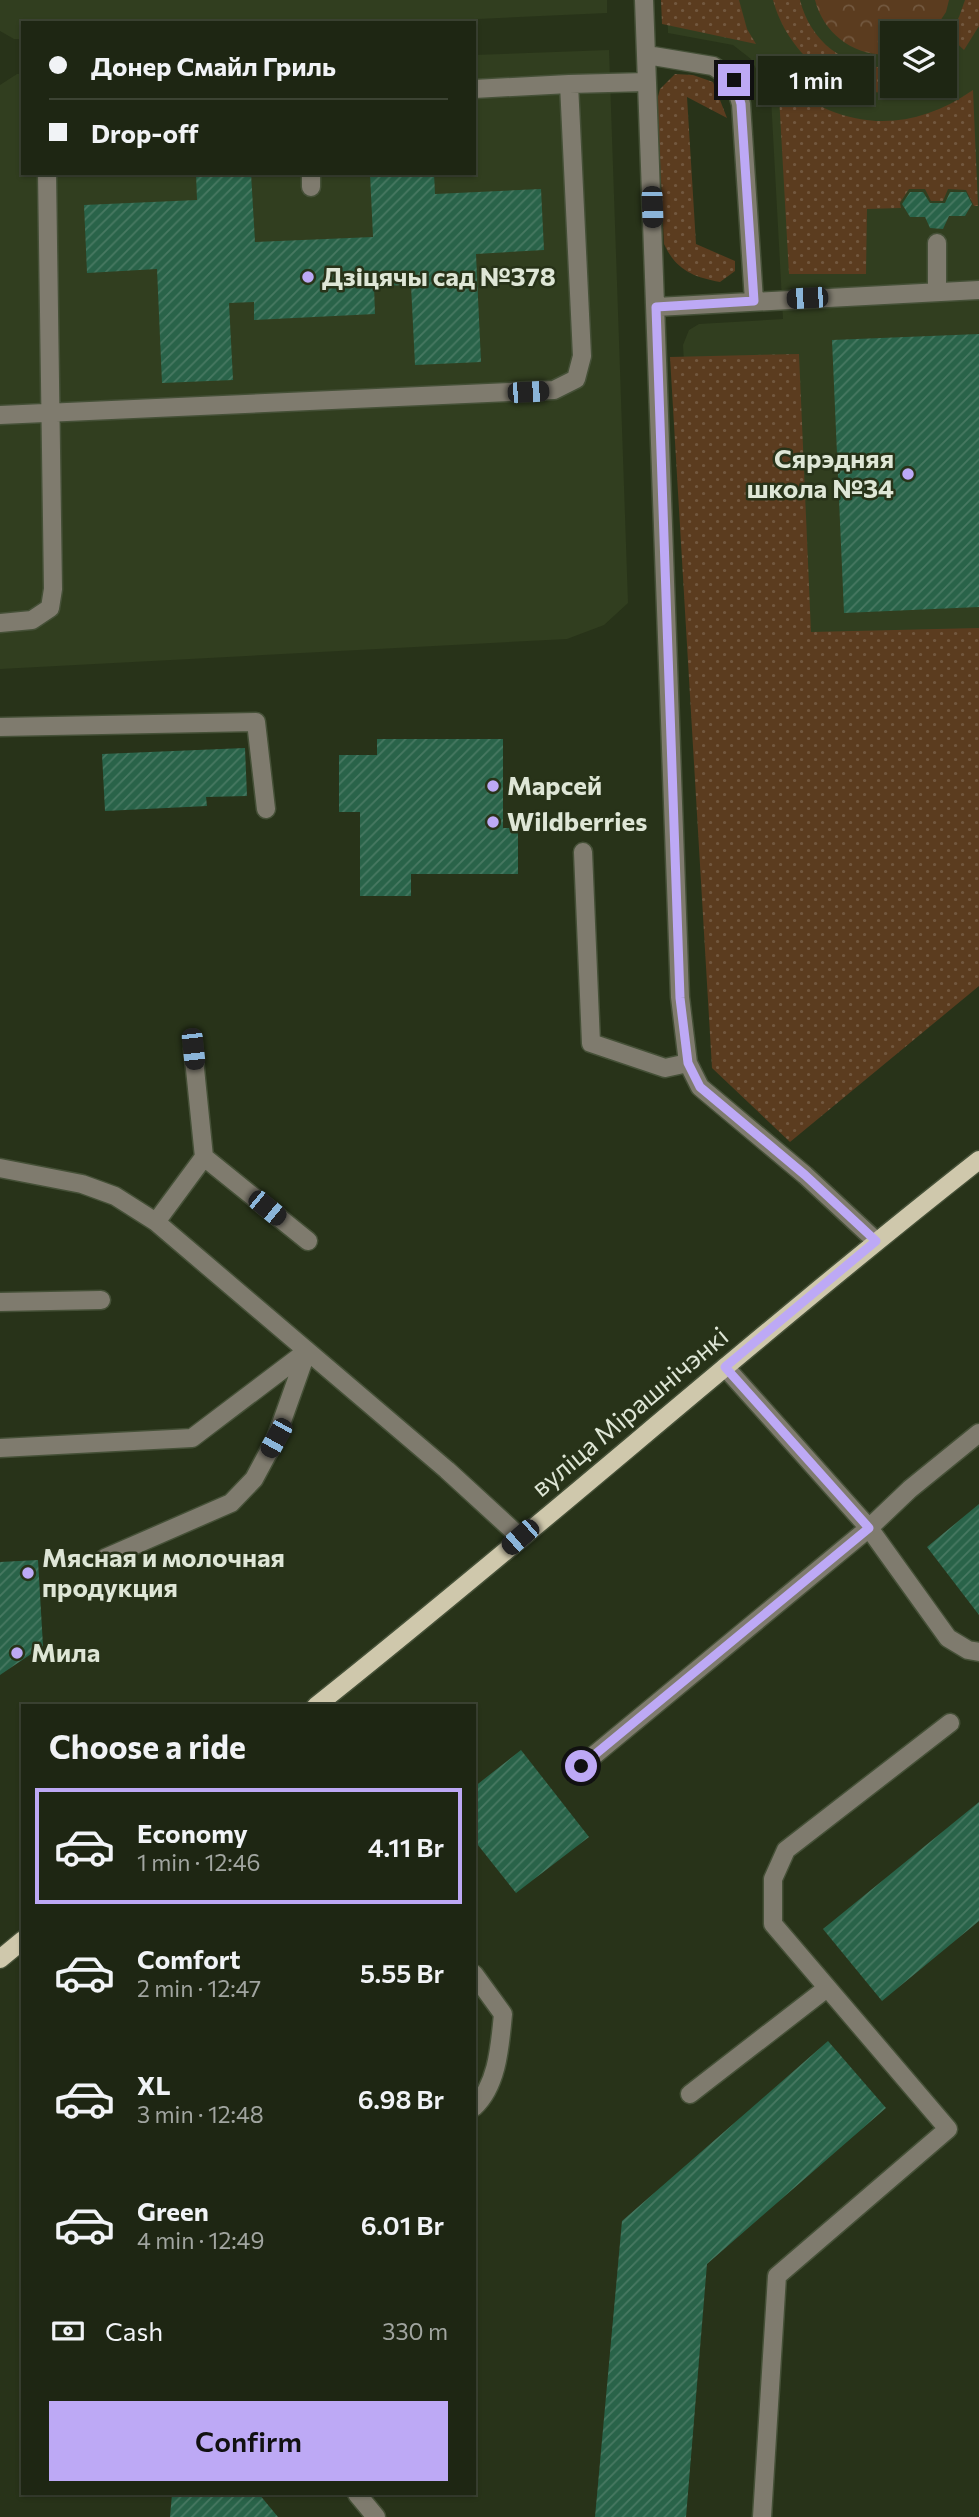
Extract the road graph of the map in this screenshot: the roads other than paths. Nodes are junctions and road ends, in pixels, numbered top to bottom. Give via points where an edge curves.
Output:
1 (644, 0) edge
2 (647, 55) junction
3 (647, 82) junction
4 (569, 84) junction
5 (476, 89) edge
6 (47, 175) edge
7 (937, 243) dead end
8 (979, 290) edge
9 (937, 292) junction
10 (754, 301) junction
11 (656, 307) junction
12 (50, 414) junction
13 (0, 415) edge
14 (0, 623) edge
15 (0, 727) edge
16 (267, 808) dead end
17 (583, 852) dead end
18 (193, 1049) dead end
19 (688, 1063) junction
20 (204, 1157) junction
21 (979, 1160) edge
22 (0, 1168) edge
23 (156, 1222) junction
24 (308, 1241) dead end
25 (876, 1241) junction
26 (101, 1300) dead end
27 (0, 1302) edge
28 (307, 1351) junction
29 (725, 1367) junction
30 (979, 1433) edge
31 (0, 1448) edge
32 (869, 1528) junction
33 (520, 1537) junction
34 (105, 1558) dead end
35 (979, 1652) edge
36 (319, 1704) edge
37 (950, 1723) dead end
38 (581, 1766) dead end
39 (21, 1942) edge
40 (0, 1959) edge
41 (476, 1976) edge
42 (827, 1988) junction
43 (690, 2094) dead end
44 (476, 2104) edge
45 (359, 2495) edge
46 (376, 2517) edge
47 (762, 2517) edge

1 - 2 lane
2 - 3 lane
2 - 10 lane via 713,66 734,80 741,104
3 - 4 lane
3 - 11 lane
4 - 5 lane
4 - 12 lane via 582,356 576,379 554,390
6 - 12 lane
7 - 9 lane
8 - 9 lane
9 - 10 lane
10 - 11 lane
11 - 19 lane via 680,998
12 - 13 lane
12 - 14 lane via 50,608 32,620
15 - 16 lane via 256,722
17 - 19 lane via 591,1044 665,1068
18 - 20 lane
19 - 25 lane via 700,1087
20 - 23 lane
20 - 24 lane
21 - 25 main road, вуліца Мірашнічэнкі
22 - 23 lane via 82,1184 115,1196
23 - 28 lane
25 - 29 main road, вуліца Мірашнічэнкі
26 - 27 lane
28 - 31 lane via 192,1438
28 - 33 lane
28 - 34 lane via 276,1438 254,1479 231,1503
29 - 32 lane
29 - 33 main road, вуліца Мірашнічэнкі
30 - 32 lane
32 - 35 lane via 947,1638
32 - 38 lane
33 - 36 main road, вуліца Мірашнічэнкі
37 - 42 lane via 786,1850 773,1879 773,1924
39 - 40 main road
41 - 44 lane via 503,2014 499,2055
42 - 43 lane
42 - 47 lane via 948,2129 777,2276
45 - 46 lane

